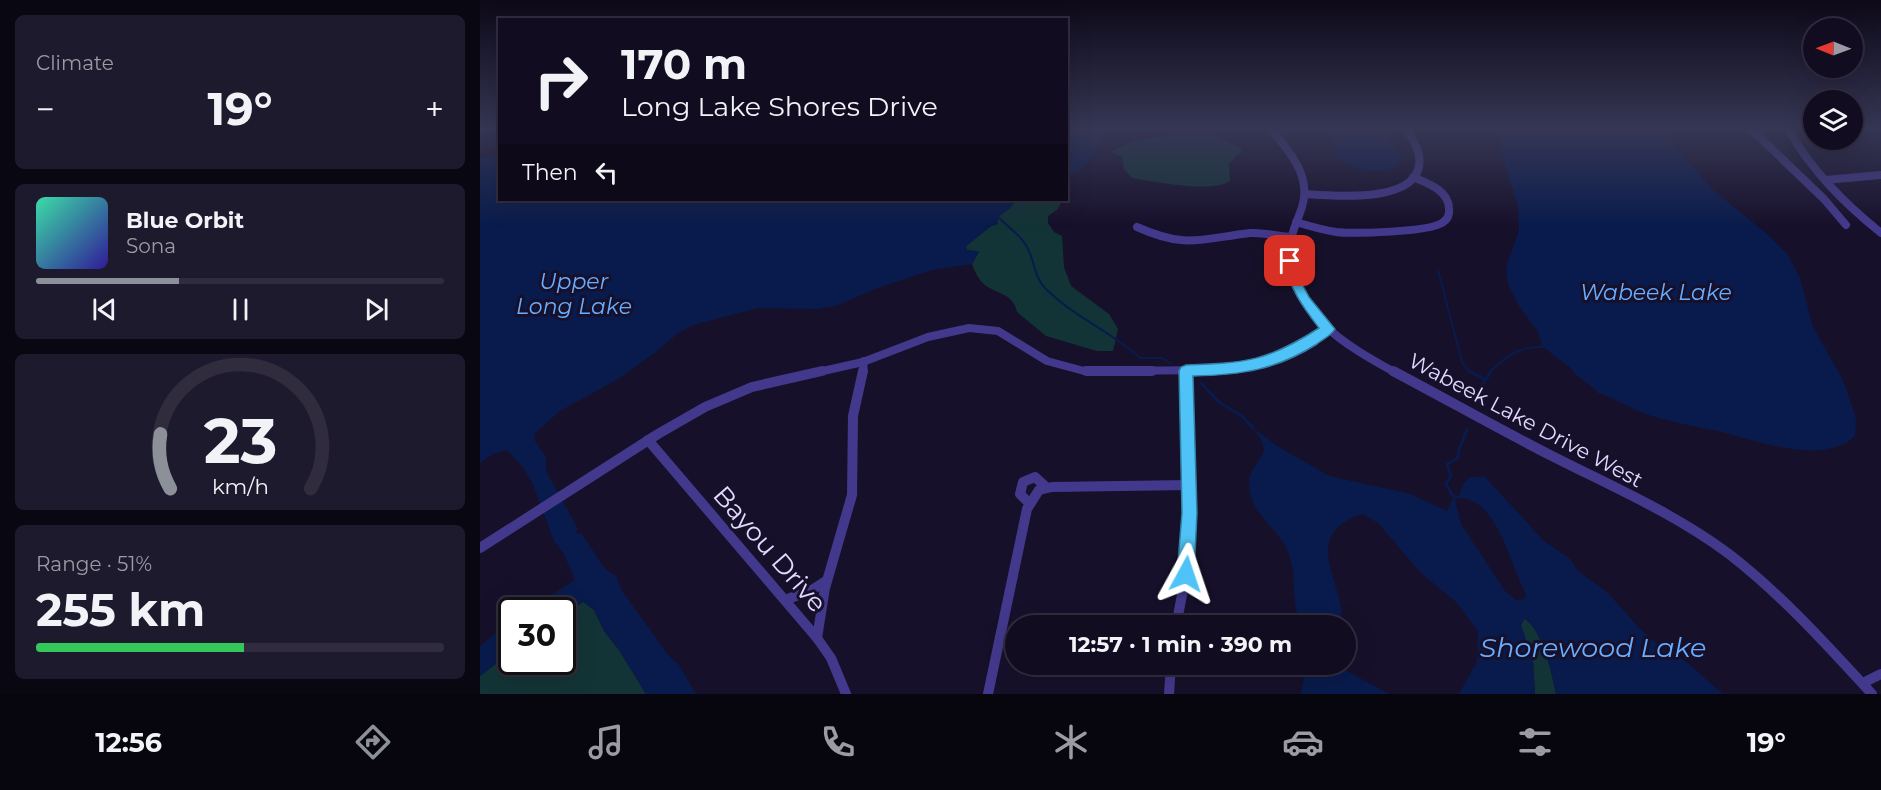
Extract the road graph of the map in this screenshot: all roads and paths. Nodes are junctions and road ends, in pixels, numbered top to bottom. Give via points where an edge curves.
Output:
1 (1294, 161) edge
2 (1419, 161) edge
3 (1782, 161) edge
4 (1810, 161) edge
5 (1881, 175) edge
6 (1413, 177) junction
7 (1825, 180) junction
8 (1305, 194) junction
9 (1296, 222) junction
10 (1846, 225) dead end
11 (1137, 227) dead end
12 (1881, 233) edge
13 (1291, 237) junction
14 (1328, 329) junction
15 (864, 361) junction
16 (1186, 371) junction
17 (648, 440) junction
18 (1189, 485) junction
19 (1046, 488) junction
20 (1029, 503) junction
21 (480, 548) edge
22 (826, 581) junction
23 (785, 600) junction
24 (1178, 615) edge
25 (817, 638) junction
26 (1881, 674) edge
27 (1170, 675) edge
28 (1863, 683) junction
29 (846, 694) edge
30 (988, 694) edge
31 (1169, 694) edge
32 (1872, 694) edge

1 - 8 street
2 - 6 street
3 - 10 street
4 - 7 street
5 - 7 street
6 - 8 street via 1397,189 1378,195
6 - 9 street via 1434,186 1448,200 1449,213 1438,226 1349,233
7 - 12 street
8 - 9 street, Wabeek Lake Drive West
9 - 13 street, Wabeek Lake Drive West
11 - 13 street via 1161,238 1188,242 1252,233
13 - 14 street, Wabeek Lake Drive West via 1290,261 1295,282
14 - 16 street via 1267,363
14 - 28 street, Wabeek Lake Drive West via 1362,353 1475,417 1649,504 1711,540 1772,588
15 - 16 street via 942,333 979,327 1007,332 1046,361 1069,369
15 - 17 street via 747,388
15 - 22 street via 853,416 853,490
16 - 18 street
17 - 21 street
17 - 23 street, Bayou Drive
18 - 19 street
18 - 24 street via 1188,551
19 - 20 street via 1039,490
19 - 20 street via 1035,477 1023,482 1020,494
20 - 30 street
22 - 23 street
22 - 25 street
23 - 25 street, Bayou Drive
25 - 29 street, Bayou Drive via 831,658
26 - 28 street
27 - 31 street
28 - 32 street, Wabeek Lake Drive West

